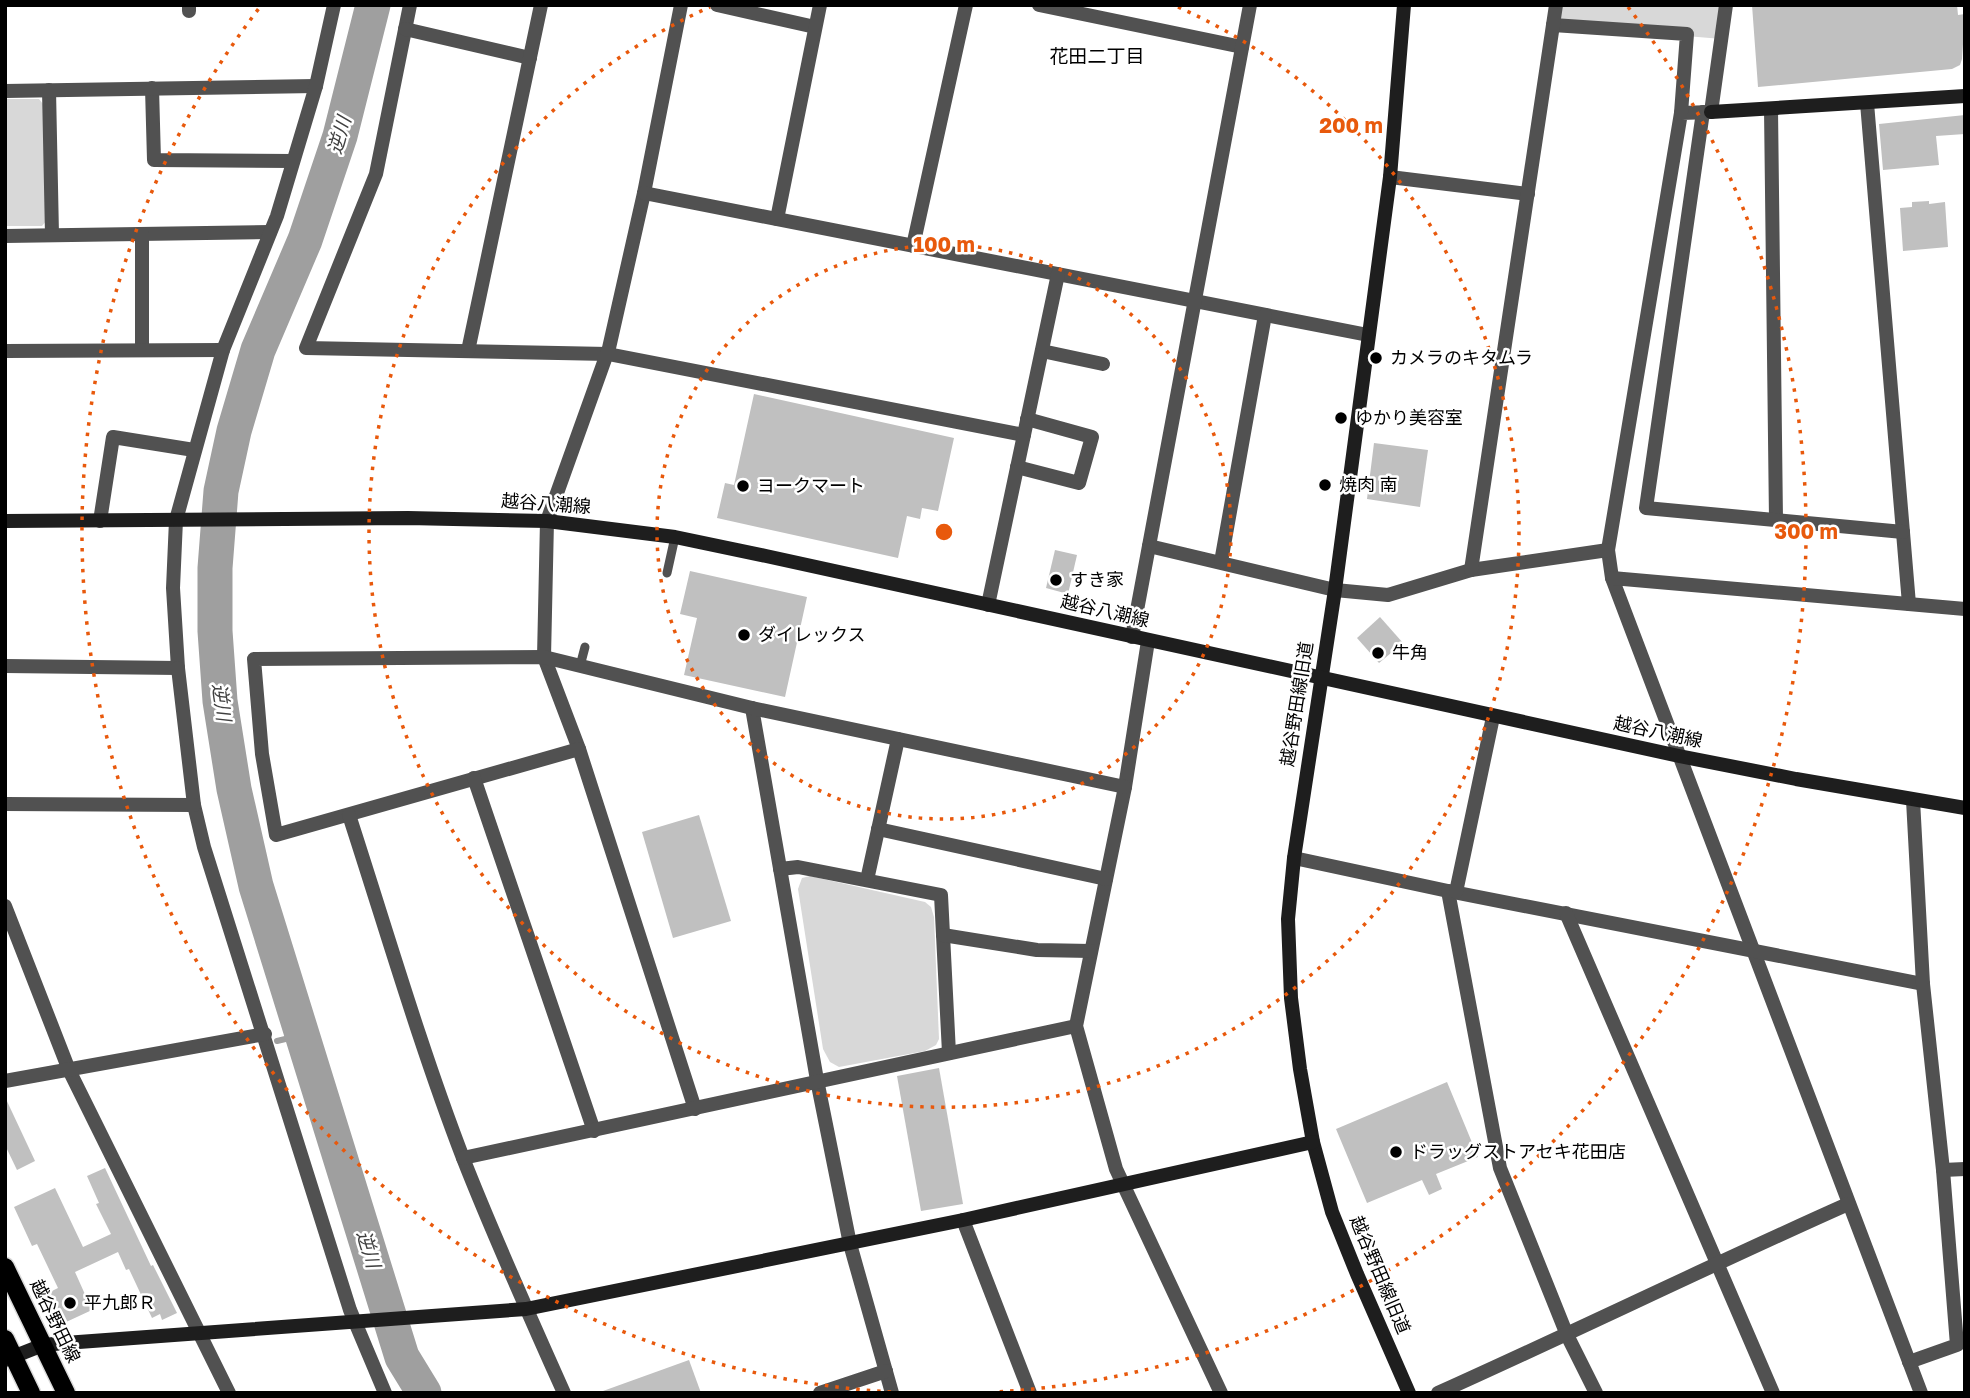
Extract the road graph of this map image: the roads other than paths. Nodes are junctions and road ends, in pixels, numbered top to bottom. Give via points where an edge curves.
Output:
1 (334, 5) edge
2 (410, 5) edge
3 (541, 5) edge
4 (681, 5) edge
5 (717, 5) edge
6 (820, 5) edge
7 (966, 5) edge
8 (1039, 5) edge
9 (1250, 5) edge
10 (1404, 5) edge
11 (1556, 5) edge
12 (1726, 5) edge
13 (1553, 25) junction
14 (815, 27) junction
15 (405, 29) junction
16 (1242, 47) junction
17 (530, 58) junction
18 (316, 86) junction
19 (152, 88) junction
20 (5, 90) edge
21 (49, 90) junction
22 (1965, 96) edge
23 (1867, 103) junction
24 (1771, 108) junction
25 (1707, 112) junction
26 (1681, 113) junction
27 (293, 161) junction
28 (1390, 177) junction
29 (644, 193) junction
30 (1528, 194) junction
31 (776, 219) junction
32 (270, 232) junction
33 (142, 234) junction
34 (52, 235) junction
35 (5, 236) edge
36 (913, 246) junction
37 (1058, 274) junction
38 (1195, 301) junction
39 (1265, 315) junction
40 (1368, 335) junction
41 (142, 350) junction
42 (223, 350) junction
43 (5, 351) edge
44 (468, 351) junction
45 (1042, 351) junction
46 (608, 354) junction
47 (1103, 364) dead end
48 (1027, 418) junction
49 (1024, 435) junction
50 (194, 450) junction
51 (1017, 467) junction
52 (183, 520) junction
53 (1776, 520) junction
54 (5, 521) edge
55 (100, 521) junction
56 (547, 521) junction
57 (1903, 532) junction
58 (675, 537) junction
59 (1149, 546) junction
60 (1608, 550) junction
61 (1221, 562) junction
62 (1471, 570) junction
63 (667, 573) dead end
64 (1612, 578) junction
65 (1335, 590) junction
66 (1909, 604) junction
67 (988, 605) junction
68 (1965, 609) edge
69 (1132, 637) junction
70 (1147, 641) junction
71 (585, 647) dead end
72 (544, 657) junction
73 (5, 666) edge
74 (580, 666) junction
75 (178, 668) junction
76 (1320, 679) junction
77 (752, 708) junction
78 (1493, 717) junction
79 (898, 739) junction
80 (579, 749) junction
81 (1679, 757) junction
82 (474, 778) junction
83 (1125, 787) junction
84 (1913, 800) junction
85 (5, 804) edge
86 (194, 805) junction
87 (1965, 808) edge
88 (349, 814) junction
89 (878, 829) junction
90 (1294, 858) junction
91 (780, 869) junction
92 (1106, 879) junction
93 (867, 880) junction
94 (1452, 892) junction
95 (5, 906) edge
96 (1566, 913) junction
97 (943, 935) junction
98 (1752, 949) junction
99 (1091, 951) junction
100 (1923, 984) junction
101 (1076, 1026) junction
102 (265, 1034) junction
103 (950, 1052) junction
104 (69, 1070) junction
105 (817, 1080) junction
106 (5, 1081) edge
107 (695, 1109) junction
108 (594, 1130) junction
109 (1313, 1142) junction
110 (463, 1158) junction
111 (1965, 1169) edge
112 (1943, 1170) junction
113 (1123, 1186) junction
114 (1849, 1204) junction
115 (963, 1220) junction
116 (850, 1244) junction
117 (1717, 1262) junction
118 (5, 1268) edge
119 (526, 1309) junction
120 (363, 1322) junction
121 (199, 1332) junction
122 (1567, 1335) junction
123 (5, 1339) edge
124 (43, 1345) junction
125 (9, 1358) edge
126 (1909, 1362) junction
127 (886, 1371) junction
128 (31, 1393) edge
129 (66, 1393) edge
130 (229, 1393) edge
131 (385, 1393) edge
132 (564, 1393) edge
133 (820, 1393) edge
134 (892, 1393) edge
135 (1030, 1393) edge
136 (1221, 1393) edge
137 (1409, 1393) edge
138 (1438, 1393) edge
139 (1596, 1393) edge
140 (1773, 1393) edge
141 (1921, 1393) edge

1 - 18 street
2 - 15 street
3 - 17 street
4 - 29 street
5 - 14 street
6 - 14 street
7 - 36 street
8 - 16 street
9 - 16 street
10 - 28 street, 越谷野田線旧道
11 - 13 street
12 - 25 street
13 - 26 street via 1687,34
13 - 30 street
14 - 31 street
15 - 17 street
15 - 44 street via 376,174 306,348
16 - 38 street
17 - 44 street
18 - 19 street
18 - 27 street
19 - 21 street
19 - 27 street via 154,160
20 - 21 street
21 - 34 street
22 - 23 street
23 - 24 street
23 - 57 street
24 - 25 street
24 - 53 street
25 - 26 street
25 - 53 street via 1646,508
26 - 60 street
27 - 32 street
28 - 30 street
28 - 40 street, 越谷野田線旧道
29 - 31 street
29 - 46 street
30 - 62 street
31 - 36 street
32 - 33 street
32 - 42 street
33 - 34 street
33 - 41 street
34 - 35 street
36 - 37 street
37 - 38 street
37 - 45 street
38 - 39 street
38 - 59 street
39 - 40 street
39 - 61 street
40 - 65 street, 越谷野田線旧道
41 - 42 street
41 - 43 street
42 - 50 street
44 - 46 street
45 - 47 street
45 - 48 street
46 - 49 street
46 - 56 street
48 - 49 street
48 - 51 street via 1092,437 1079,483
49 - 51 street
50 - 52 street
50 - 55 street via 113,437
51 - 67 street
52 - 55 street
52 - 56 street, 越谷八潮線
52 - 75 street via 173,588
53 - 57 street
54 - 55 street
56 - 58 street, 越谷八潮線
56 - 72 street
57 - 66 street
58 - 63 lane
58 - 67 street, 越谷八潮線
59 - 61 street
59 - 69 street
60 - 62 street
60 - 64 street
61 - 65 street
62 - 65 street via 1388,595
64 - 66 street
64 - 81 street
65 - 76 street, 越谷野田線旧道
66 - 68 street
67 - 69 street, 越谷八潮線
69 - 70 street, 越谷八潮線
70 - 76 street, 越谷八潮線
70 - 83 street
71 - 74 lane
72 - 74 street
72 - 80 street
72 - 88 street via 254,659 262,754 276,835
73 - 75 street
74 - 77 street
75 - 86 street
76 - 78 street, 越谷八潮線
76 - 90 street, 越谷野田線旧道
77 - 79 street
77 - 91 street
78 - 81 street, 越谷八潮線
78 - 94 street
79 - 83 street
79 - 89 street
80 - 82 street
80 - 107 street
81 - 84 street, 越谷八潮線
81 - 98 street
82 - 88 street
82 - 108 street
83 - 92 street
84 - 87 street, 越谷八潮線
84 - 100 street
85 - 86 street
86 - 102 street
88 - 110 street
89 - 92 street
89 - 93 street
90 - 94 street
90 - 109 street, 越谷野田線旧道 via 1288,919 1291,998
91 - 93 street via 798,867
91 - 105 street
92 - 99 street
93 - 97 street via 941,895
94 - 96 street
94 - 122 street via 1500,1168
95 - 104 street
96 - 98 street
96 - 117 street
97 - 99 street via 1037,950
97 - 103 street
98 - 100 street
98 - 114 street
99 - 101 street
100 - 112 street
101 - 103 street
101 - 113 street
102 - 104 street
102 - 120 street
103 - 105 street
104 - 106 street
104 - 121 street
105 - 107 street
105 - 116 street
107 - 108 street
108 - 110 street
109 - 113 street
109 - 137 street, 越谷野田線旧道 via 1332,1212
110 - 119 street
111 - 112 street
112 - 126 street via 1957,1345
113 - 115 street
113 - 136 street
114 - 117 street
114 - 126 street
115 - 116 street
115 - 135 street
116 - 119 street
116 - 127 street
117 - 122 street
117 - 140 street
118 - 124 main road, 越谷野田線
119 - 120 street
119 - 132 street
120 - 121 street
120 - 131 street
121 - 124 street
121 - 130 street
122 - 138 street
122 - 139 street
123 - 125 main road
124 - 125 street
124 - 129 main road, 越谷野田線
125 - 128 main road
126 - 141 street
127 - 133 street
127 - 134 street

